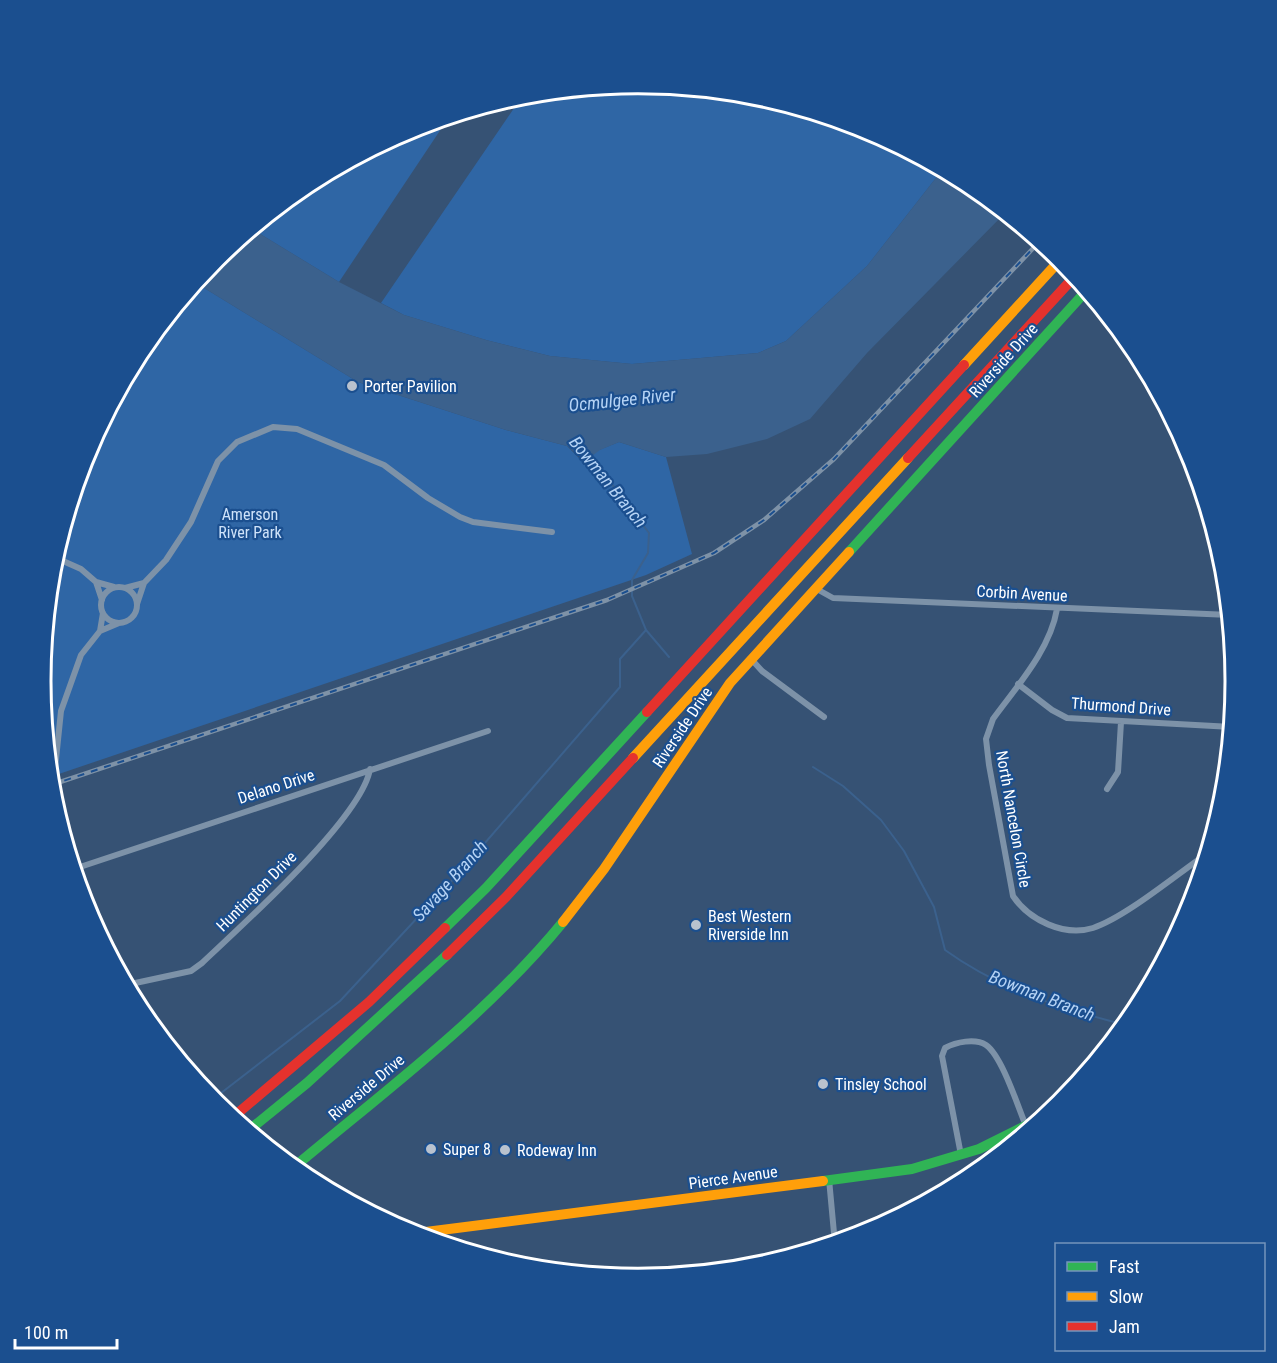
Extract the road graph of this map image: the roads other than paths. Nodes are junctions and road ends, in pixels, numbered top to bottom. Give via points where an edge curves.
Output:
1 (1054, 266) edge
2 (1069, 282) edge
3 (1082, 296) edge
4 (552, 532) dead end
5 (64, 561) edge
6 (96, 582) junction
7 (144, 583) junction
8 (115, 588) junction
9 (125, 588) junction
10 (815, 588) junction
11 (102, 600) junction
12 (137, 604) junction
13 (1057, 609) junction
14 (103, 613) junction
15 (1222, 615) edge
16 (120, 623) junction
17 (100, 631) junction
18 (752, 660) junction
19 (1018, 684) junction
20 (824, 717) dead end
21 (1121, 722) junction
22 (1224, 727) edge
23 (488, 731) dead end
24 (56, 759) edge
25 (370, 769) junction
26 (1107, 789) dead end
27 (1198, 860) edge
28 (81, 867) edge
29 (135, 983) edge
30 (281, 1106) junction
31 (239, 1112) edge
32 (1025, 1124) edge
33 (255, 1126) edge
34 (258, 1129) edge
35 (1018, 1129) edge
36 (961, 1155) junction
37 (300, 1162) edge
38 (829, 1179) junction
39 (436, 1232) edge
40 (834, 1235) edge

1 - 31 main road via 471,904 369,1002
2 - 30 main road via 506,897 420,981
3 - 10 main road, Riverside Drive
4 - 7 street via 473,522 428,498 384,465 297,429 273,427 237,442 218,461 180,540
5 - 6 street
6 - 8 street
6 - 11 street
7 - 9 street
7 - 12 street
8 - 9 street
8 - 11 street
9 - 12 street
10 - 13 street, Corbin Avenue via 833,598
10 - 18 main road, Riverside Drive
11 - 14 street
12 - 16 street via 133,617
13 - 15 street, Corbin Avenue
13 - 19 street, North Nancelon Circle via 1044,646
14 - 16 street
14 - 17 street
16 - 17 street
17 - 24 street via 81,654 61,711
18 - 20 street
18 - 37 main road, Riverside Drive via 704,718 596,881 524,967 457,1031
19 - 21 street, Thurmond Drive via 1067,718
19 - 27 street, North Nancelon Circle via 987,731 989,765 1013,896 1026,912 1050,926 1090,929 1102,925
21 - 22 street, Thurmond Drive
21 - 26 street via 1118,772
23 - 25 street, Delano Drive
25 - 28 street, Delano Drive
25 - 29 street, Huntington Drive via 368,780 330,834 202,963 191,971
30 - 33 main road
30 - 34 main road
32 - 36 street via 992,1050 979,1042 951,1045 942,1056
35 - 36 main road, Pierce Avenue
36 - 38 main road, Pierce Avenue via 912,1169
38 - 39 main road, Pierce Avenue
38 - 40 street

